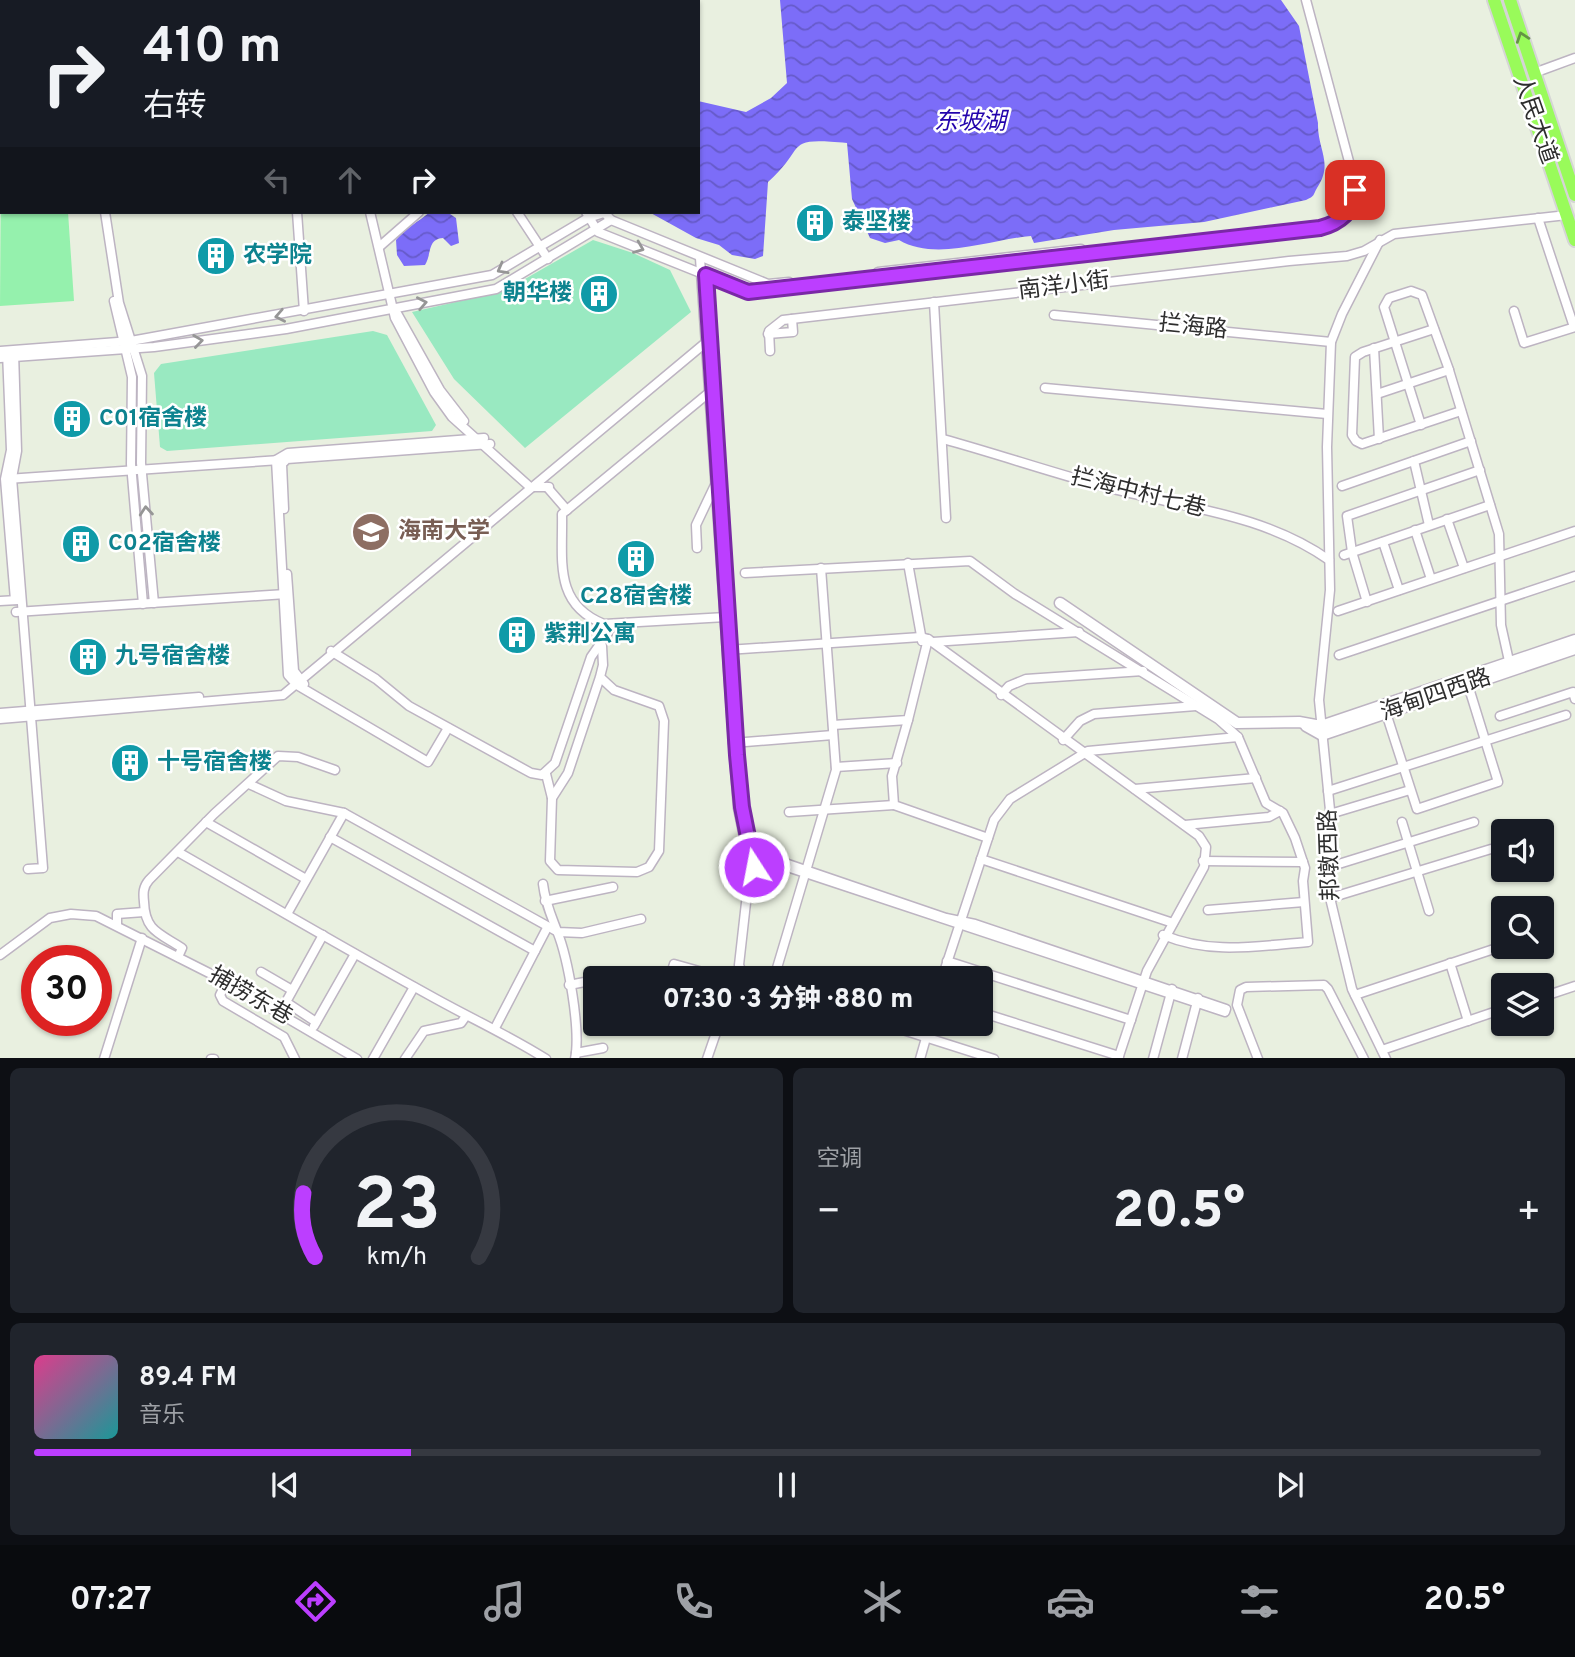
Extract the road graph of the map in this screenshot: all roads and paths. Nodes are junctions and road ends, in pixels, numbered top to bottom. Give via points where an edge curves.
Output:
1 (1304, 0) edge
2 (1494, 0) edge
3 (1510, 0) edge
4 (1575, 58) edge
5 (1534, 73) junction
6 (1575, 195) edge
7 (103, 214) edge
8 (297, 214) edge
9 (371, 214) edge
10 (417, 214) edge
11 (518, 214) edge
12 (606, 214) edge
13 (587, 215) edge
14 (1567, 215) junction
15 (1538, 218) junction
16 (611, 220) junction
17 (596, 229) junction
18 (1380, 240) junction
19 (1575, 240) edge
20 (540, 246) junction
21 (379, 247) junction
22 (548, 259) junction
23 (703, 259) junction
24 (704, 274) junction
25 (391, 294) junction
26 (934, 302) junction
27 (394, 308) junction
28 (304, 311) junction
29 (1514, 311) dead end
30 (1055, 315) dead end
31 (792, 319) junction
32 (1574, 327) edge
33 (1434, 328) junction
34 (768, 334) junction
35 (708, 338) junction
36 (1331, 342) junction
37 (1394, 342) junction
38 (128, 345) junction
39 (1374, 348) junction
40 (770, 351) dead end
41 (7, 354) edge
42 (1449, 370) junction
43 (1408, 384) junction
44 (1045, 388) dead end
45 (711, 390) junction
46 (1377, 394) junction
47 (1461, 411) junction
48 (1327, 414) junction
49 (1421, 425) junction
50 (943, 439) junction
51 (1379, 439) junction
52 (483, 441) junction
53 (1471, 441) junction
54 (1414, 461) junction
55 (280, 462) junction
56 (1480, 470) junction
57 (142, 472) junction
58 (132, 473) junction
59 (6, 481) edge
60 (717, 481) junction
61 (530, 484) junction
62 (1342, 486) dead end
63 (1421, 490) junction
64 (1490, 505) junction
65 (567, 510) junction
66 (946, 518) dead end
67 (1447, 519) junction
68 (1429, 525) junction
69 (1415, 530) junction
70 (1575, 531) edge
71 (1383, 541) junction
72 (697, 548) dead end
73 (1348, 553) junction
74 (1501, 555) junction
75 (1329, 560) junction
76 (908, 562) junction
77 (821, 568) junction
78 (1464, 568) junction
79 (745, 573) dead end
80 (1575, 576) edge
81 (1431, 579) junction
82 (1399, 590) junction
83 (286, 594) junction
84 (17, 598) junction
85 (0, 599) edge
86 (1367, 602) junction
87 (1500, 602) junction
88 (154, 603) junction
89 (1060, 603) dead end
90 (143, 604) junction
91 (1338, 611) dead end
92 (18, 612) junction
93 (726, 617) junction
94 (614, 624) junction
95 (1079, 632) junction
96 (926, 640) junction
97 (1575, 640) edge
98 (602, 646) junction
99 (826, 646) junction
100 (1575, 649) edge
101 (333, 652) junction
102 (729, 653) junction
103 (1339, 655) dead end
104 (1509, 661) junction
105 (1143, 671) junction
106 (600, 677) junction
107 (298, 681) junction
108 (1468, 685) junction
109 (1002, 694) junction
110 (1555, 698) junction
111 (1575, 699) edge
112 (1198, 706) junction
113 (0, 713) edge
114 (1386, 713) junction
115 (29, 714) junction
116 (1500, 716) dead end
117 (0, 719) edge
118 (908, 720) junction
119 (832, 725) junction
120 (448, 728) junction
121 (1322, 731) junction
122 (833, 735) junction
123 (1238, 737) junction
124 (1064, 739) junction
125 (1486, 741) junction
126 (735, 743) junction
127 (1084, 753) junction
128 (897, 763) junction
129 (836, 767) junction
130 (1403, 767) junction
131 (335, 770) dead end
132 (546, 774) junction
133 (1256, 778) junction
134 (249, 784) junction
135 (1134, 789) junction
136 (1410, 790) junction
137 (1328, 791) junction
138 (552, 798) junction
139 (894, 805) junction
140 (825, 810) junction
141 (1280, 811) junction
142 (789, 812) dead end
143 (344, 813) junction
144 (1330, 814) junction
145 (206, 822) junction
146 (1402, 822) dead end
147 (1474, 822) dead end
148 (1184, 826) junction
149 (330, 836) junction
150 (988, 838) junction
151 (1408, 842) junction
152 (1490, 849) dead end
153 (178, 852) junction
154 (750, 853) junction
155 (981, 859) junction
156 (1204, 861) junction
157 (1303, 862) junction
158 (1329, 867) junction
159 (28, 869) dead end
160 (807, 872) junction
161 (1417, 872) junction
162 (306, 880) junction
163 (542, 884) dead end
164 (613, 887) dead end
165 (1330, 898) junction
166 (545, 901) junction
167 (1304, 902) junction
168 (1208, 910) dead end
169 (1429, 911) dead end
170 (144, 912) junction
171 (287, 914) junction
172 (641, 919) dead end
173 (959, 923) junction
174 (1171, 923) junction
175 (117, 924) junction
176 (547, 928) junction
177 (558, 932) junction
178 (323, 935) junction
179 (1164, 935) junction
180 (142, 938) junction
181 (1491, 950) edge
182 (535, 951) junction
183 (0, 954) edge
184 (355, 954) junction
185 (178, 957) junction
186 (947, 961) junction
187 (1450, 963) junction
188 (739, 966) edge
189 (778, 966) edge
190 (946, 966) edge
191 (261, 972) dead end
192 (1142, 981) junction
193 (583, 982) edge
194 (226, 983) junction
195 (569, 985) junction
196 (1575, 986) edge
197 (414, 987) junction
198 (292, 990) junction
199 (1173, 992) junction
200 (1554, 993) edge
201 (1355, 995) junction
202 (1491, 1013) edge
203 (466, 1016) junction
204 (993, 1016) edge
205 (1129, 1020) junction
206 (1468, 1021) junction
207 (316, 1022) junction
208 (495, 1028) junction
209 (311, 1031) junction
210 (715, 1036) edge
211 (926, 1036) edge
212 (929, 1036) edge
213 (929, 1036) edge
214 (603, 1048) dead end
215 (1381, 1050) junction
216 (575, 1056) edge
217 (351, 1057) edge
218 (1116, 1057) edge
219 (104, 1058) edge
220 (294, 1058) edge
221 (374, 1058) edge
222 (406, 1058) edge
223 (544, 1058) edge
224 (708, 1058) edge
225 (920, 1058) edge
226 (992, 1058) edge
227 (1001, 1058) edge
228 (1156, 1058) edge
229 (1182, 1058) edge
230 (1258, 1058) edge
231 (1363, 1058) edge
232 (1385, 1058) edge

1 - 23 street via 1350,185 1348,204 1331,219 768,284
1 - 24 street via 1355,184 1352,206 1333,223 748,292
2 - 14 main road, 人民大道
5 -> 3 main road, 人民大道
4 - 5 street
5 - 6 main road, 人民大道
7 - 38 street
8 - 28 street
9 - 21 street
10 - 21 street
11 - 20 street
12 - 16 street
13 - 17 street
13 - 20 street
14 - 15 street, 南洋小街
14 - 19 main road, 人民大道
15 - 18 street, 南洋小街 via 1394,234
15 - 32 street
16 - 17 street
16 - 23 street
17 - 22 street
17 -> 24 street
18 - 26 street, 南洋小街 via 1364,251 1315,261
18 - 36 street
20 - 22 street
20 -> 25 street via 492,275
21 - 25 street
27 -> 22 street via 496,289
23 - 24 street
24 - 35 street
25 - 27 street
25 - 28 street
26 - 31 street, 南洋小街
26 - 50 street
38 -> 27 street via 286,329
27 - 52 street via 401,333 434,392 452,417
28 -> 38 street
29 - 32 street via 1524,342
30 - 36 street, 拦海路
31 - 34 street, 南洋小街 via 774,324
31 - 34 street via 793,332
33 - 37 street
33 - 37 street via 1422,295 1411,291 1399,295 1384,307
33 - 42 street
34 - 40 street
35 - 45 street
35 - 61 street
36 - 48 street
37 - 39 street
37 - 43 street
38 - 41 street
38 - 57 street via 142,376
38 - 58 street
39 - 46 street
39 - 51 street via 1358,354 1353,362 1352,435 1362,444
41 - 59 street via 11,450
42 - 43 street
42 - 47 street
43 - 46 street
43 - 49 street
44 - 48 street
45 - 60 street
45 - 65 street
46 - 51 street
47 - 49 street
47 - 53 street
48 - 75 street
49 - 51 street
50 - 66 street
50 - 75 street, 拦海中村七巷 via 1249,523 1301,541
52 - 55 street
52 - 61 street
53 - 54 street
53 - 56 street
54 - 62 street
54 - 63 street
55 - 57 street
55 - 83 street
56 - 63 street
56 - 64 street
57 - 58 street
88 -> 57 street
58 - 59 street
58 - 90 street
59 - 84 street
60 - 72 street via 696,525
60 - 93 street
61 - 65 street via 549,487
61 - 101 street
63 - 68 street
63 - 73 street via 1347,516
64 - 67 street
64 - 74 street
65 - 94 street via 562,514 564,584 569,598 589,619
67 - 68 street
67 - 78 street
68 - 69 street
69 - 71 street
69 - 81 street
70 - 74 street
71 - 73 street
71 - 82 street
73 - 86 street
74 - 78 street
74 - 87 street
75 - 121 street via 1319,700
76 - 77 street
76 - 95 street via 973,562 1015,594
76 - 96 street
77 - 79 street
77 - 99 street
78 - 81 street
80 - 87 street
81 - 82 street
82 - 86 street
83 - 88 street
83 - 107 street
84 - 85 street
84 - 92 street
86 - 91 street
87 - 103 street
87 - 104 street
88 - 90 street
89 - 121 street via 1237,723 1299,722
90 - 92 street
92 - 115 street
93 - 94 street
93 - 102 street
94 - 98 street
95 - 96 street
95 - 105 street
96 - 99 street
96 - 109 street
96 - 118 street
97 - 104 street, 海甸四西路
98 - 106 street
98 - 132 street via 591,657 555,763
99 - 102 street
99 - 119 street
100 - 108 street, 海甸四西路
101 - 107 street
101 - 120 street
102 - 126 street
104 - 121 street, 海甸四西路
105 - 109 street via 1026,679
105 - 112 street
106 - 138 street via 568,773
106 - 138 street via 614,690 654,702 662,712 659,851 649,867 637,872 554,868 550,861
107 - 115 street via 283,695
107 - 120 street via 428,762
108 - 114 street, 海甸四西路
108 - 125 street
109 - 124 street
110 - 111 street via 1573,692
110 - 116 street
110 - 125 street via 1563,715
112 - 123 street
112 - 124 street via 1094,714 1080,721
113 - 115 street
114 - 121 street, 海甸四西路
114 - 130 street
115 - 117 street
115 - 159 street via 41,868
118 - 119 street
118 - 128 street
119 - 122 street
120 - 132 street via 531,773
121 - 137 street, 邦墩西路
122 - 126 street
122 - 129 street
123 - 127 street
123 - 133 street
124 - 127 street
125 - 130 street
125 - 136 street via 1499,782 1417,809
126 - 154 street via 738,808
127 - 135 street
127 - 150 street via 1004,804
128 - 129 street
128 - 139 street via 892,776
129 - 140 street
130 - 136 street
130 - 137 street
131 - 134 street via 298,757 278,756
132 - 138 street
133 - 135 street
133 - 141 street via 1268,805
134 - 143 street via 286,801
134 - 145 street
135 - 148 street
136 - 144 street
137 - 144 street, 邦墩西路
139 - 140 street
139 - 150 street
140 - 142 street
140 - 160 street
141 - 148 street via 1269,817
141 - 157 street
143 - 149 street
143 - 176 street
144 - 158 street, 邦墩西路
145 - 153 street
145 - 162 street
146 - 151 street
147 - 151 street
148 - 156 street via 1199,841
149 - 162 street
149 - 182 street
150 - 155 street
151 - 158 street
151 - 161 street
152 - 161 street
153 - 170 street via 145,885
153 - 171 street
154 - 160 street
154 - 188 street
155 - 173 street
155 - 174 street
156 - 157 street
156 - 174 street
157 - 167 street
158 - 165 street, 邦墩西路
160 - 173 street
160 - 189 street
161 - 165 street
161 - 169 street
162 - 171 street
163 - 166 street
164 - 166 street
165 - 201 street, 邦墩西路
166 - 177 street
167 - 168 street
167 - 179 street via 1308,942 1212,949
170 - 175 street via 117,914
170 - 185 street via 147,924 182,948
171 - 178 street
172 - 177 street via 582,933
173 - 186 street
173 - 192 street
174 - 179 street
175 - 180 street, 捕捞东巷
175 - 183 street, 捕捞东巷 via 84,915 50,918
176 - 177 street
176 - 182 street
177 - 195 street
178 - 184 street
178 - 198 street
179 - 192 street
180 - 185 street, 捕捞东巷
180 - 219 street
181 - 187 street
182 - 208 street
184 - 197 street
184 - 207 street
185 - 194 street, 捕捞东巷
186 - 190 street
186 - 205 street
187 - 201 street
187 - 206 street
191 - 198 street
192 - 199 street
192 - 205 street
193 - 195 street
194 - 209 street, 捕捞东巷
194 - 220 street via 220,995 223,1001 284,1037
195 - 216 street
196 - 200 street
197 - 203 street
197 - 221 street
198 - 207 street via 286,1002
199 - 228 street
199 - 229 street via 1197,1000
201 - 215 street, 邦墩西路
202 - 206 street
203 - 208 street
203 - 222 street via 461,1023 424,1031
204 - 218 street
205 - 218 street
206 - 215 street
207 - 209 street
208 - 223 street
209 - 217 street, 捕捞东巷
210 - 224 street
211 - 225 street
212 - 226 street
213 - 227 street
214 - 216 street
215 - 232 street, 邦墩西路
230 - 231 street via 1237,1005 1240,990 1306,983 1328,989

